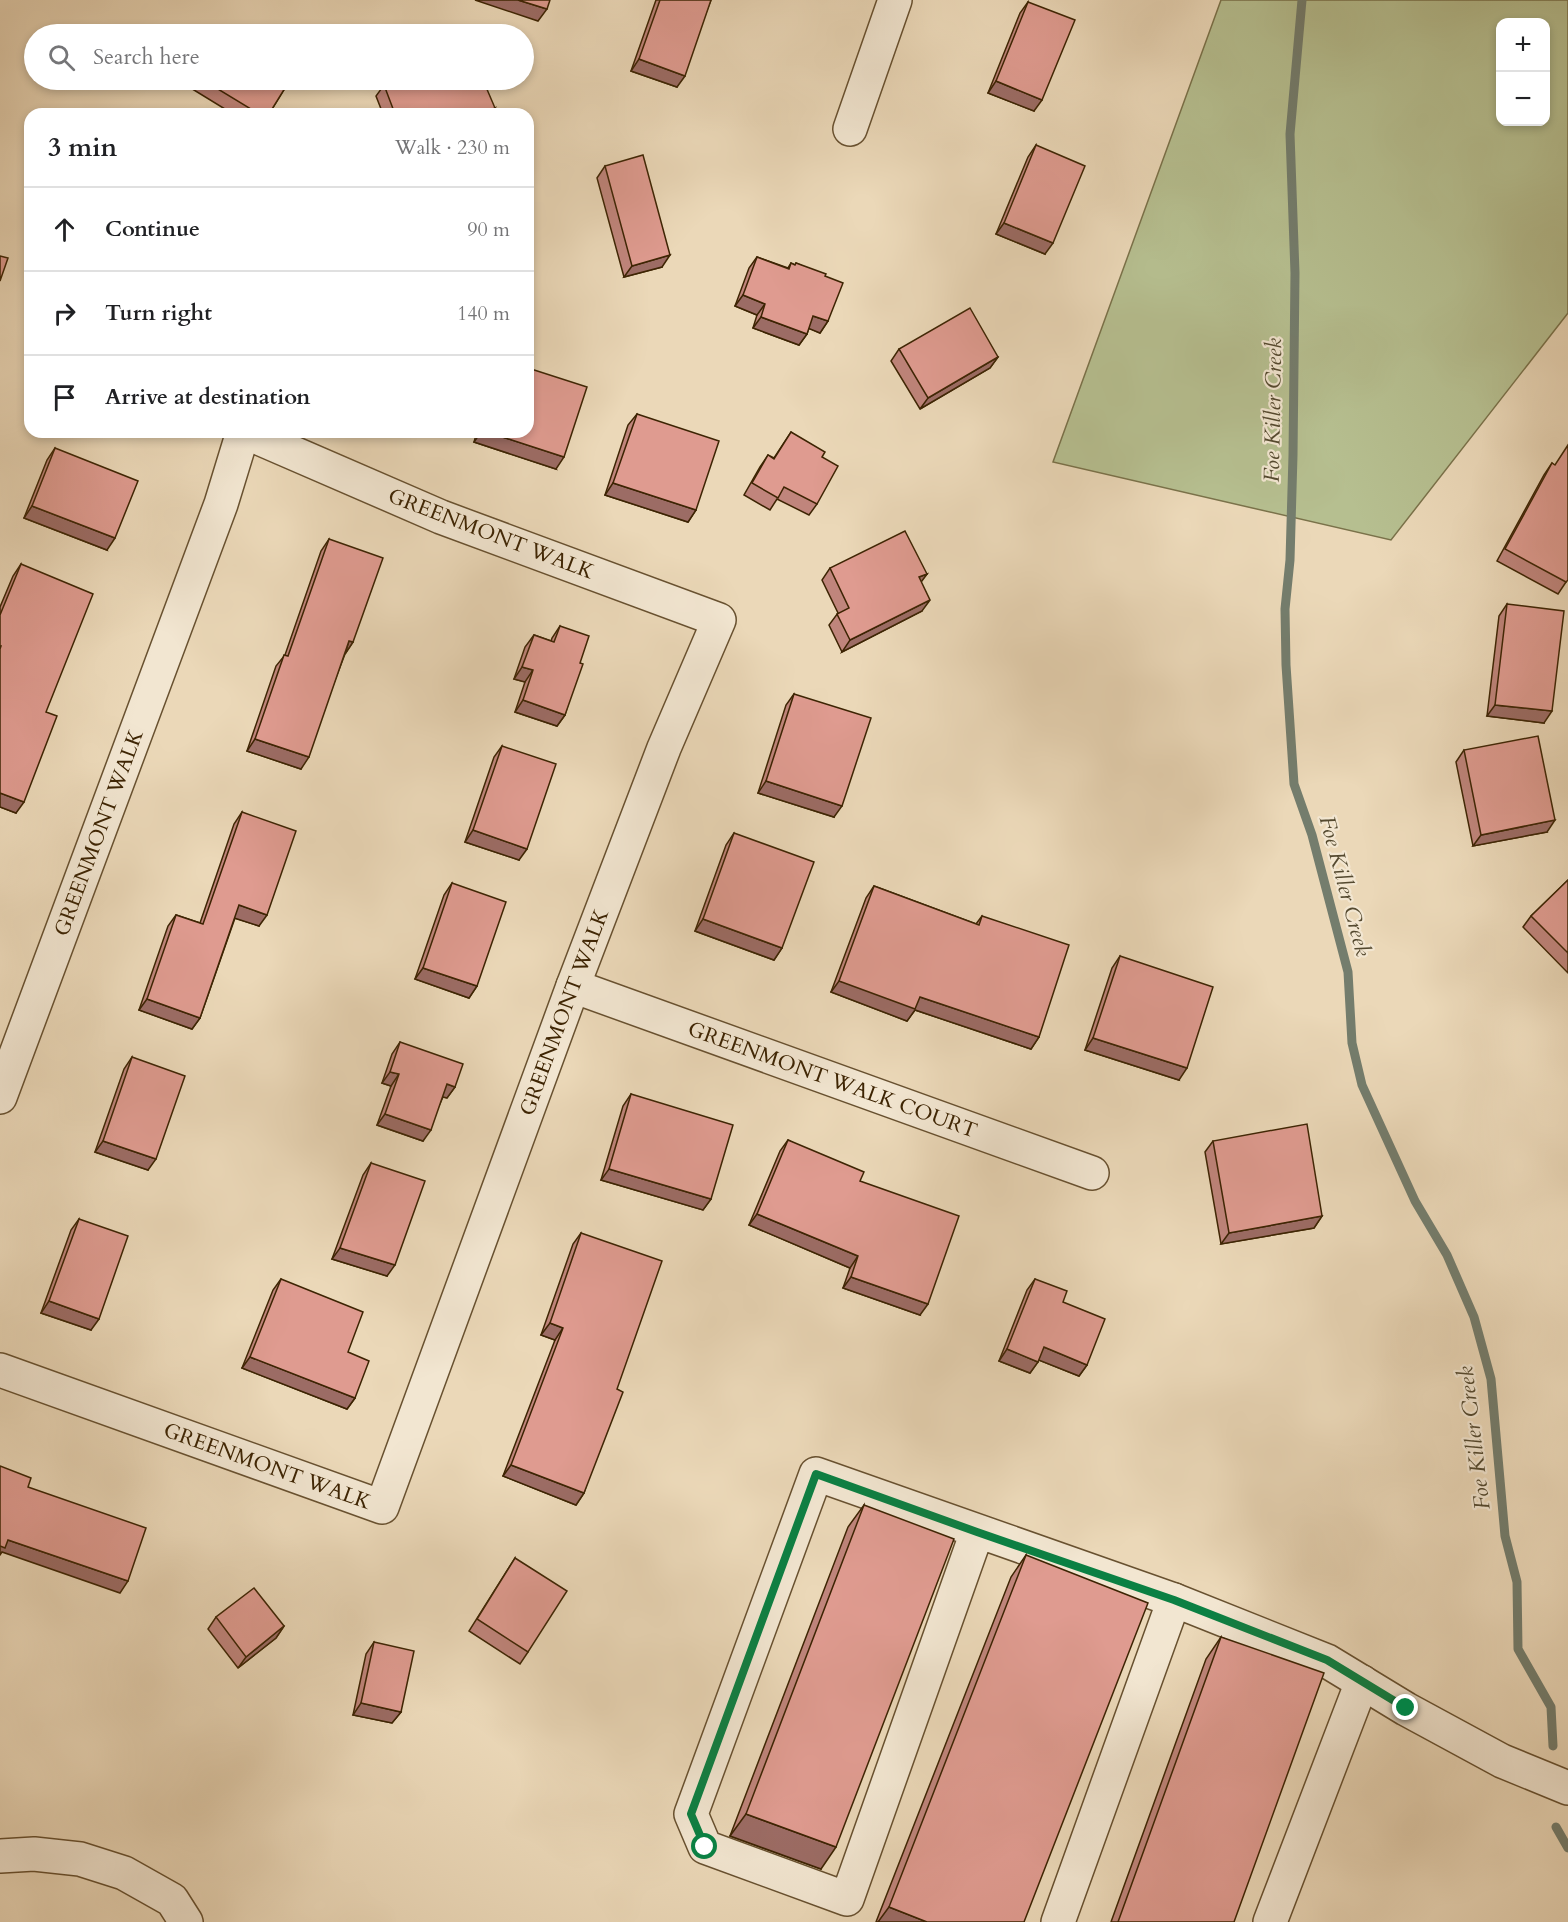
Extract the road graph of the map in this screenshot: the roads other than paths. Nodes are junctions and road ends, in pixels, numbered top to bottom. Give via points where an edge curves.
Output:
1 (895, 0) edge
2 (850, 129) dead end
3 (242, 438) edge
4 (258, 438) edge
5 (573, 986) junction
6 (0, 1097) edge
7 (1092, 1173) dead end
8 (0, 1370) edge
9 (977, 1532) junction
10 (1174, 1600) junction
11 (1362, 1682) junction
12 (1568, 1788) edge
13 (0, 1856) edge
14 (186, 1922) edge
15 (1058, 1922) edge
16 (1270, 1922) edge

1 - 2 street
3 - 6 street, GREENMONT WALK
4 - 5 street, GREENMONT WALK via 441,517 719,620 664,748
5 - 7 street, GREENMONT WALK COURT
5 - 8 street, GREENMONT WALK via 382,1507
9 - 9 street via 848,1899 705,1847 691,1814 816,1474
9 - 10 street
10 - 11 street via 1327,1660
10 - 15 street
11 - 12 street via 1502,1761
11 - 16 street
13 - 14 street via 34,1854 80,1859 124,1874 172,1900

